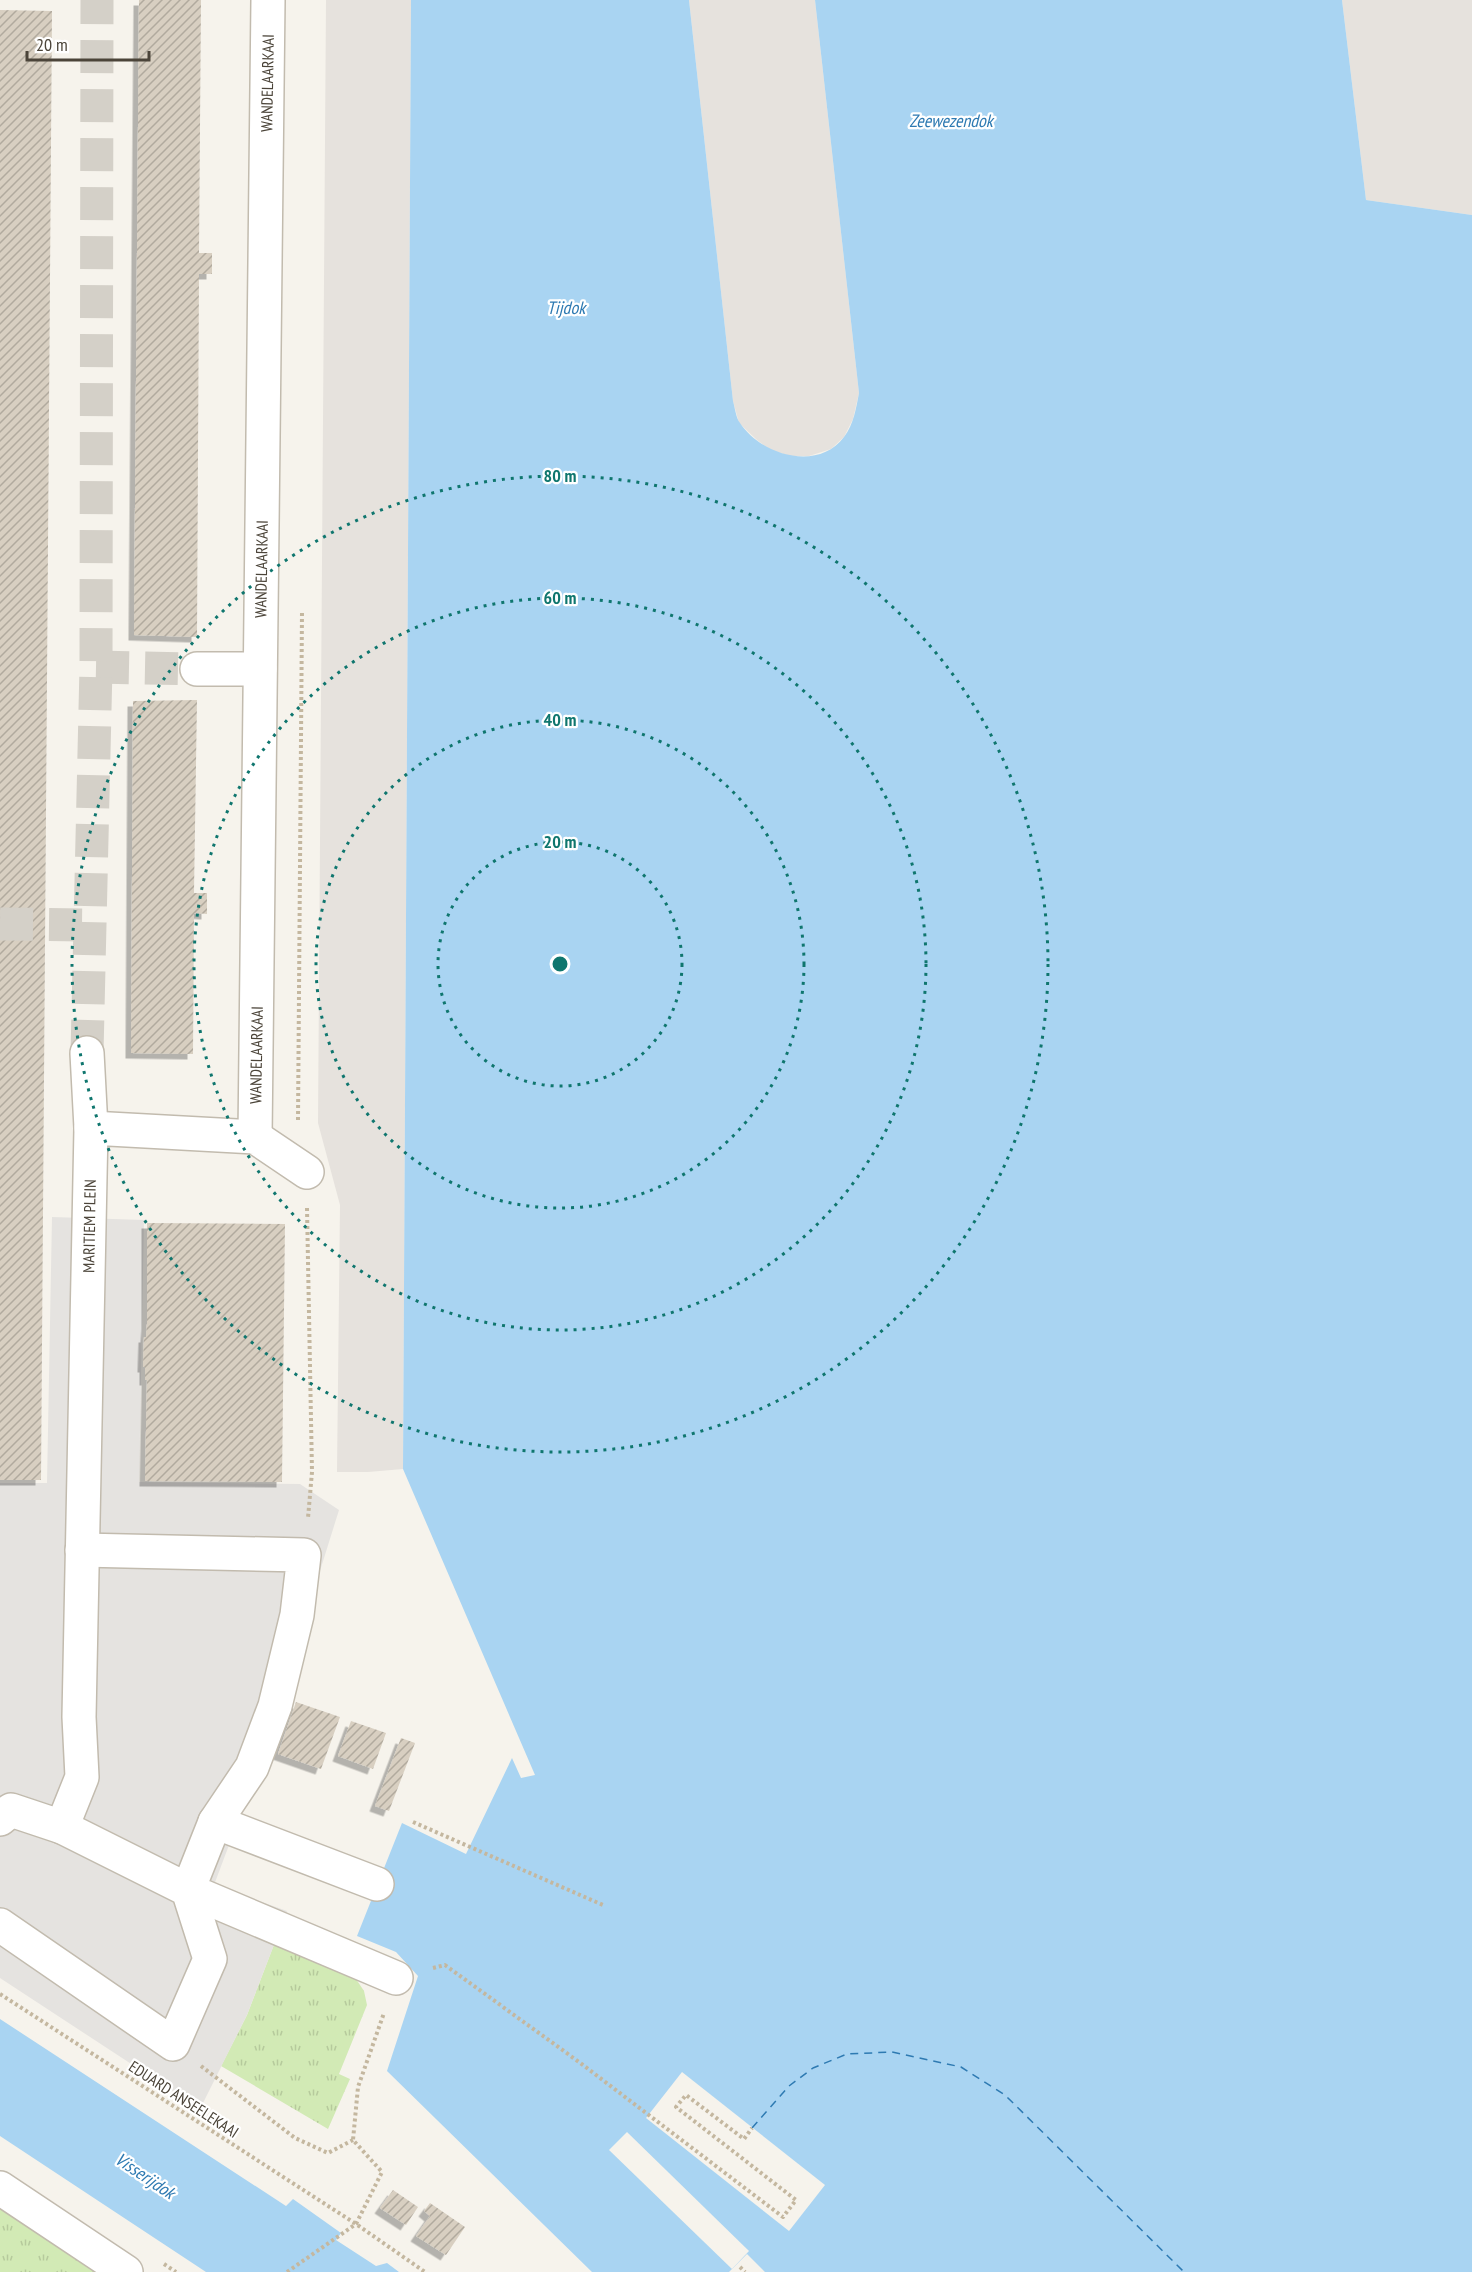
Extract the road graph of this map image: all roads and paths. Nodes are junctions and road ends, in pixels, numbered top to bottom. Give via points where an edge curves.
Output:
1 (268, 0) edge
2 (302, 610) dead end
3 (197, 669) tunnel mouth
4 (260, 669) junction
5 (87, 1053) tunnel mouth
6 (91, 1128) junction
7 (255, 1137) junction
8 (307, 1172) junction
9 (82, 1550) junction
10 (304, 1554) junction
11 (0, 1819) edge
12 (215, 1822) junction
13 (412, 1822) dead end
14 (62, 1827) junction
15 (377, 1884) dead end
16 (188, 1890) junction
17 (603, 1905) dead end
18 (0, 1925) edge
19 (437, 1967) dead end
20 (396, 1978) joint
21 (0, 1994) edge
22 (173, 2044) junction
23 (752, 2128) dead end
24 (353, 2140) junction
25 (0, 2188) edge
26 (356, 2224) junction
27 (740, 2267) dead end
28 (126, 2272) edge
29 (287, 2272) edge
30 (425, 2272) edge
31 (745, 2272) edge

1 - 4 street, WANDELAARKAAI
2 - 8 path via 298,1124
3 - 4 street
4 - 7 street, WANDELAARKAAI
5 - 6 street, MARITIEM PLEIN
6 - 7 street
6 - 9 street, MARITIEM PLEIN
7 - 8 street
8 - 10 path via 312,1472
9 - 10 street
9 - 14 street, MARITIEM PLEIN via 82,1777
10 - 12 street via 297,1615 274,1706 252,1767
11 - 14 street via 11,1810
12 - 15 street
12 - 16 street
13 - 17 path
14 - 16 street
16 - 20 street
16 - 22 street via 210,1959
18 - 22 street
19 - 23 path via 446,1965 783,2217 796,2200 676,2107 686,2095 744,2139
20 - 24 path via 358,2087
21 - 26 path, EDUARD ANSEELEKAAI
22 - 24 path via 295,2138 328,2153
24 - 26 path via 382,2172
25 - 28 street
26 - 29 path
26 - 30 path, EDUARD ANSEELEKAAI
27 - 31 path

